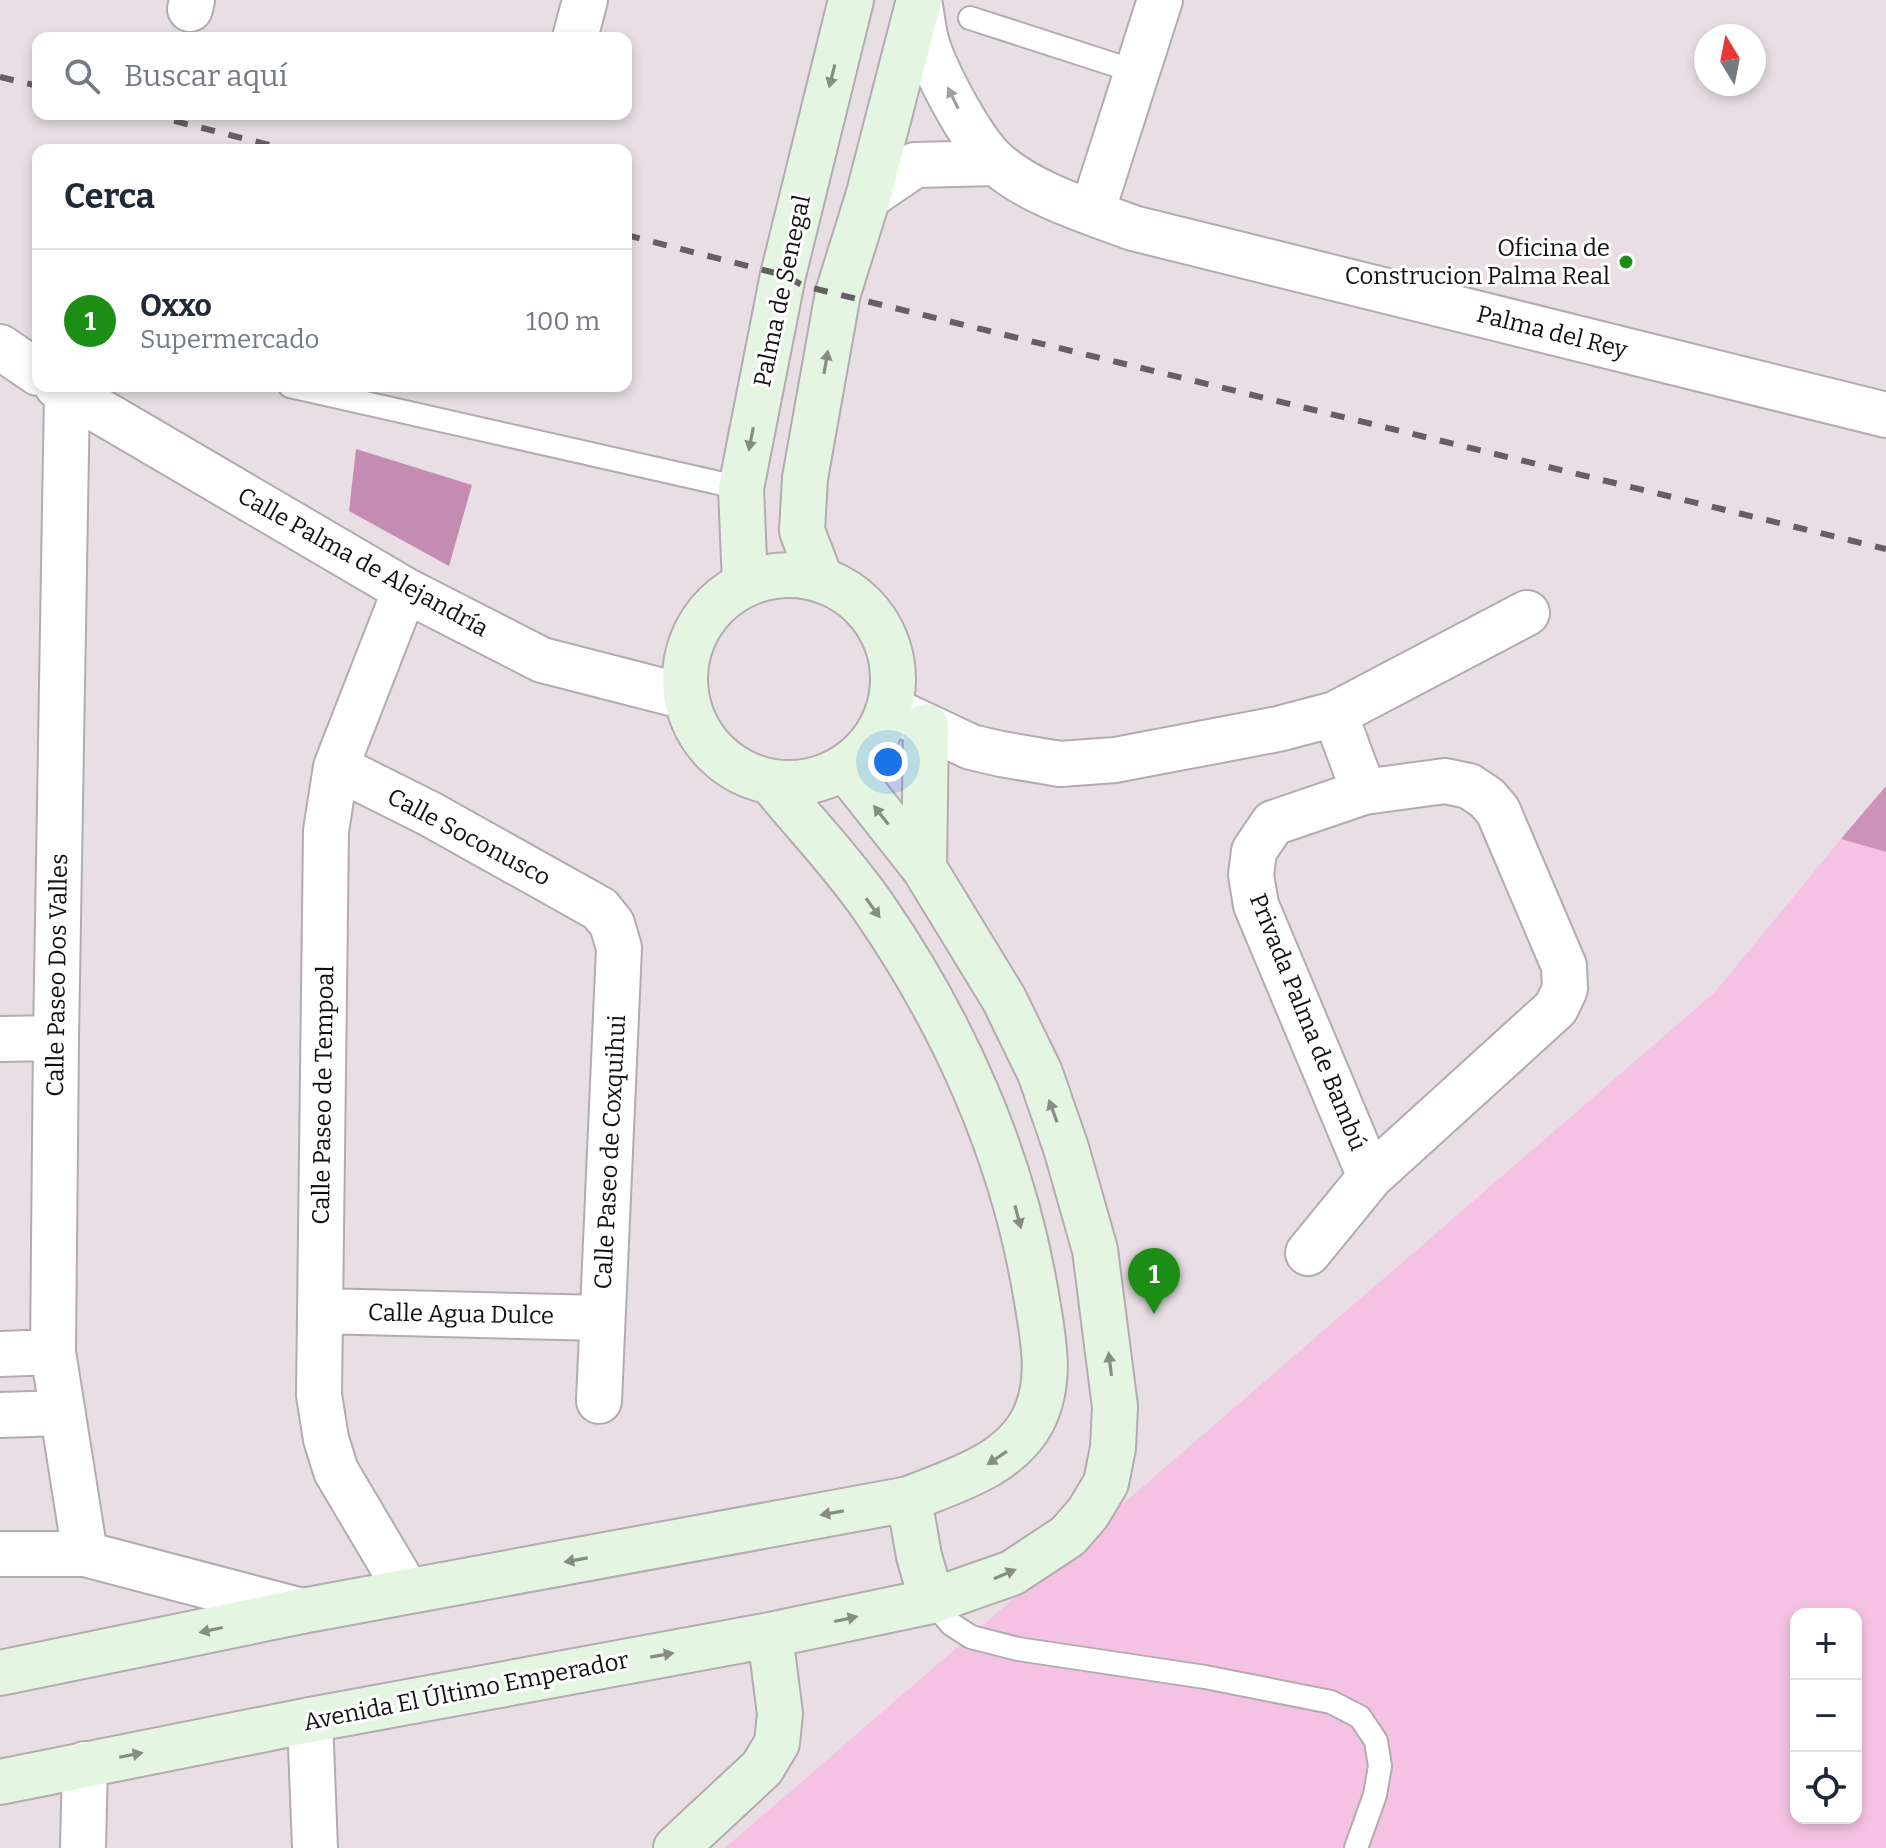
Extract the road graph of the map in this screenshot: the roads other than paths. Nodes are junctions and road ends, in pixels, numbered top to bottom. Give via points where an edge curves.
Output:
1 (585, 0) edge
2 (851, 0) edge
3 (919, 0) edge
4 (1160, 0) edge
5 (970, 18) dead end
6 (577, 32) edge
7 (1137, 72) junction
8 (996, 163) junction
9 (868, 197) junction
10 (1092, 212) junction
11 (0, 347) edge
12 (32, 369) edge
13 (54, 392) edge
14 (68, 392) edge
15 (317, 392) edge
16 (1886, 415) edge
17 (741, 488) junction
18 (819, 575) junction
19 (745, 585) junction
20 (405, 590) junction
21 (1527, 613) dead end
22 (686, 697) junction
23 (1335, 714) junction
24 (908, 717) junction
25 (336, 767) junction
26 (845, 768) junction
27 (771, 782) junction
28 (1364, 792) junction
29 (924, 868) junction
30 (600, 909) joint
31 (56, 1038) junction
32 (0, 1039) edge
33 (1370, 1177) junction
34 (1308, 1253) dead end
35 (320, 1311) junction
36 (602, 1318) junction
37 (53, 1352) junction
38 (0, 1354) edge
39 (599, 1401) dead end
40 (63, 1413) junction
41 (0, 1415) edge
42 (909, 1499) junction
43 (0, 1554) edge
44 (85, 1554) junction
45 (407, 1591) junction
46 (932, 1601) junction
47 (302, 1611) junction
48 (770, 1635) junction
49 (0, 1673) edge
50 (310, 1720) junction
51 (85, 1764) junction
52 (0, 1782) edge
53 (83, 1848) edge
54 (315, 1848) edge
55 (676, 1848) edge
56 (1356, 1848) edge

1 - 6 street
2 -> 17 street, Palma de Senegal via 783,275
8 -> 3 street, Palma del Rey via 976,141 927,44
3 - 9 street
4 - 7 street
5 - 7 lane
7 - 10 street
8 - 9 street via 915,165
8 - 10 street, Palma del Rey via 1028,184
18 -> 9 street via 802,531 805,478 838,293
10 - 16 street, Palma del Rey via 1133,228
11 - 12 street, Calle Palma de Alejandría
13 - 31 street, Calle Paseo Dos Valles
14 - 20 street, Calle Palma de Alejandría
15 - 17 lane
17 - 19 street, Palma de Senegal
18 - 19 street via 776,576
18 - 24 street via 861,603 880,625
19 - 22 street via 718,601 701,624 685,671
20 - 22 street, Calle Palma de Alejandría via 542,660
20 - 25 street, Calle Paseo de Tempoal
21 - 23 street
22 - 27 street via 696,728 715,753 741,772
23 - 24 street via 1079,764 971,747
23 - 28 street
24 - 26 street
24 - 29 street
25 - 30 street, Calle Soconusco
25 - 35 street, Calle Paseo de Tempoal via 326,831
26 - 27 street via 809,782
29 -> 26 street, Avenida El Último Emperador
27 -> 42 street via 872,906 931,996 974,1086 1008,1181 1032,1273 1046,1367 1034,1418 1003,1455
28 - 33 street, Privada Palma de Bambú via 1273,823 1254,851 1251,875 1256,905
28 - 33 street, Privada Palma de Bambú via 1445,781 1469,786 1487,798 1498,811 1564,966 1565,989 1556,1008
46 -> 29 street, Avenida El Último Emperador via 1012,1573 1068,1536 1106,1483 1115,1407 1095,1250 1040,1073 1004,999
30 - 36 street, Calle Paseo de Coxquihui via 612,924 619,948
31 - 32 street
31 - 37 street, Calle Paseo Dos Valles
33 - 34 street, Privada Palma de Bambú
35 - 36 street, Calle Agua Dulce
35 - 45 street, Calle Paseo de Tempoal via 319,1395 326,1439 336,1471
36 - 39 street, Calle Paseo de Coxquihui
37 - 38 street
37 - 40 street, Calle Paseo Dos Valles
40 - 41 street
40 - 44 street, Calle Paseo Dos Valles
42 -> 45 street
42 - 46 street
43 - 44 street
44 - 47 street
45 - 47 street
48 -> 46 street, Avenida El Último Emperador
46 - 56 lane via 951,1624 971,1637 1331,1702 1360,1717 1376,1741 1380,1766
47 -> 49 street
50 -> 48 street, Avenida El Último Emperador
48 - 55 street via 780,1714 777,1743 762,1768
51 -> 50 street, Avenida El Último Emperador
50 - 54 street
51 - 52 street, Avenida El Último Emperador
51 - 53 street

